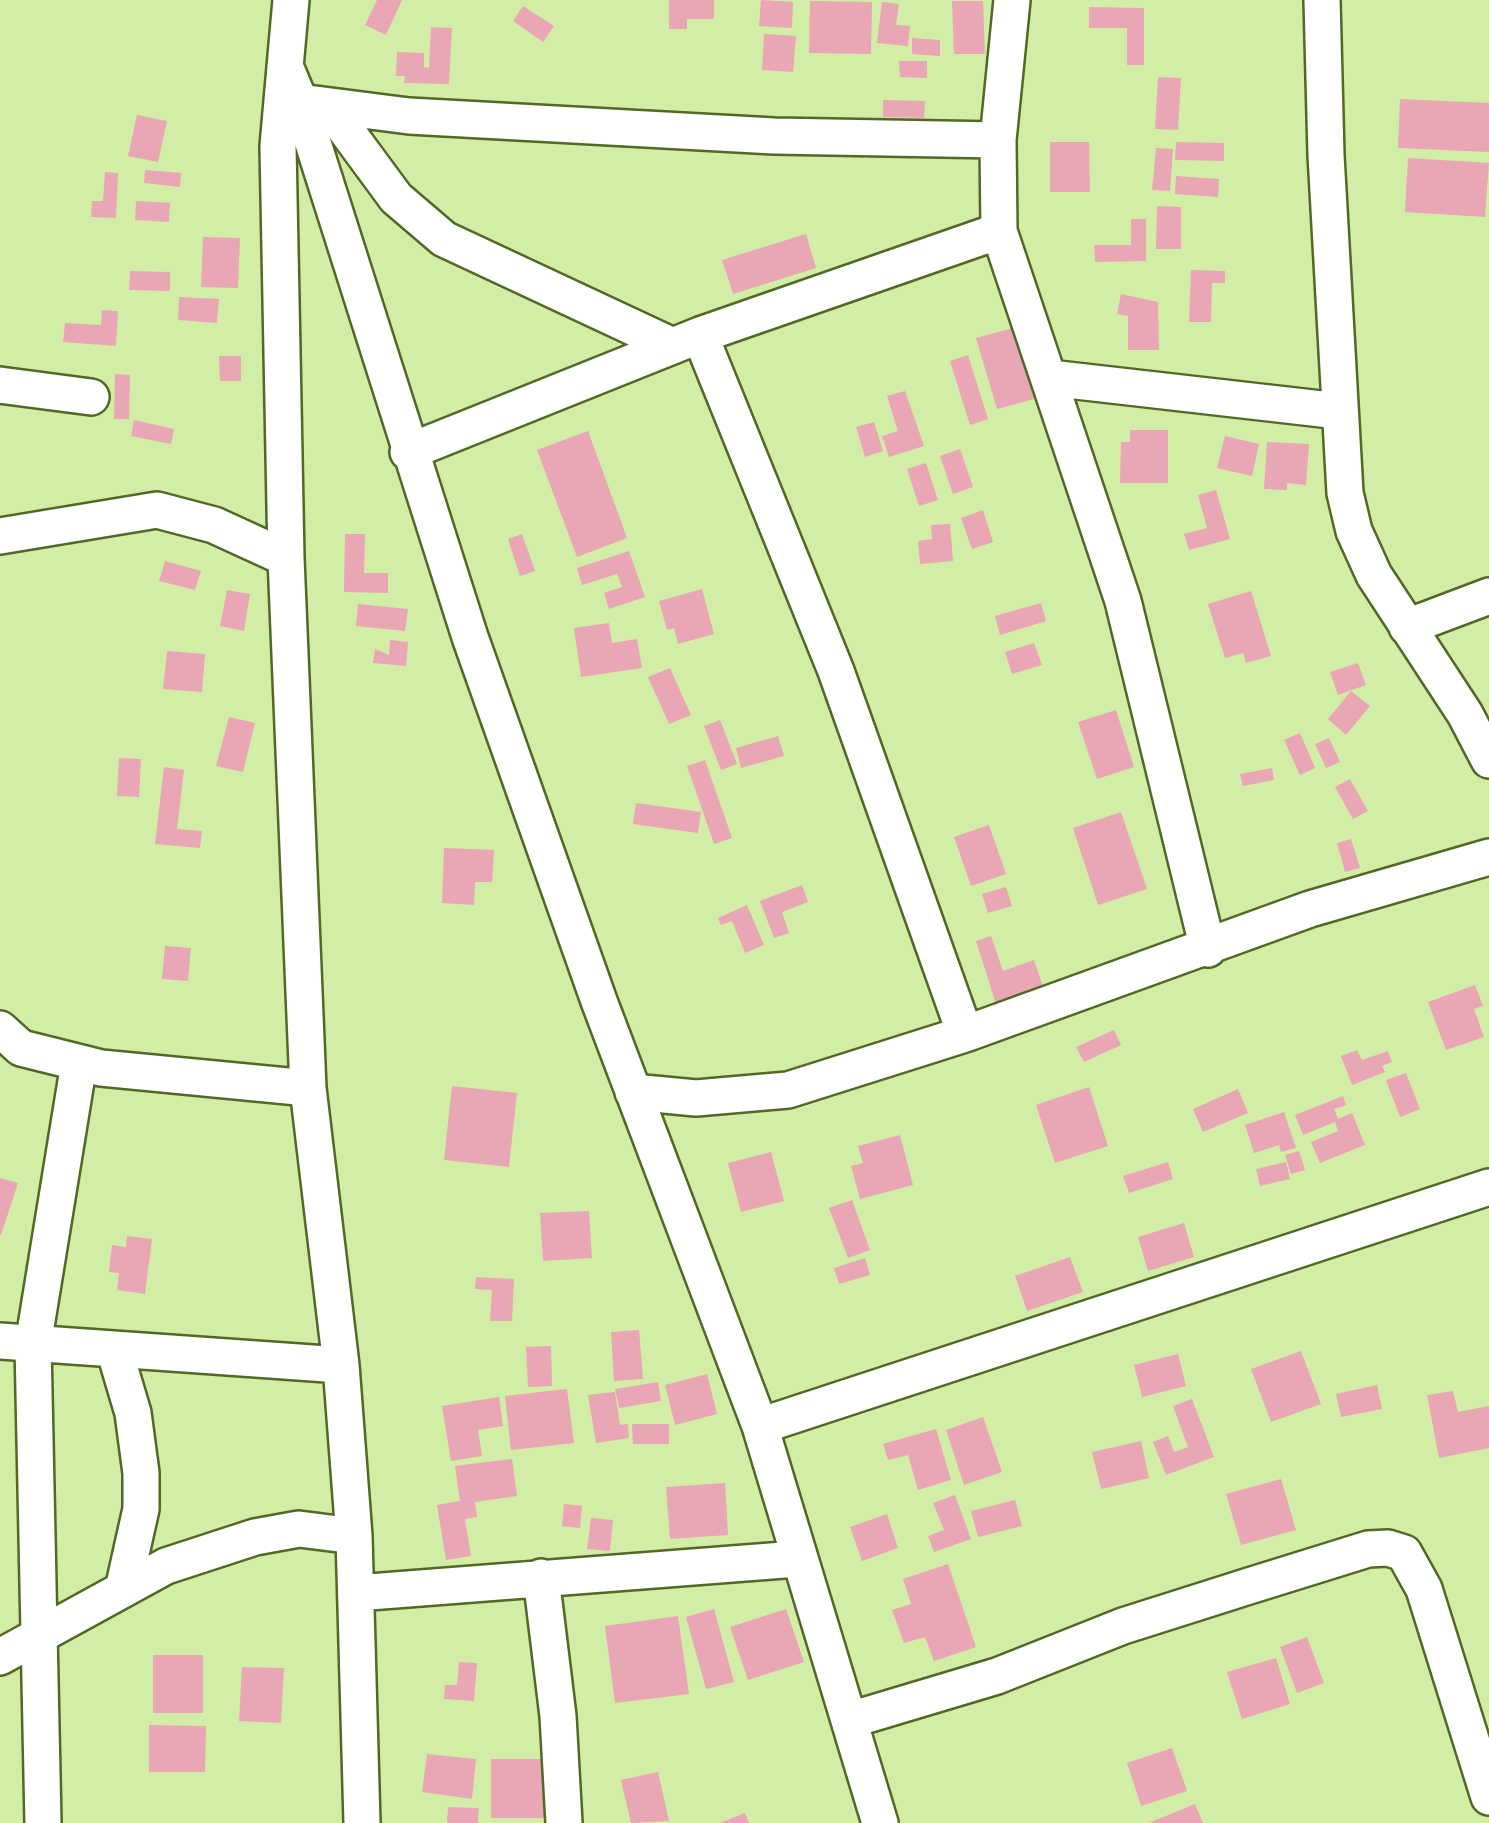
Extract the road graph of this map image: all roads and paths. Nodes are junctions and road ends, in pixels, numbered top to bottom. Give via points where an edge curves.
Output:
1 (291, 0) edge
2 (1012, 0) edge
3 (1304, 0) edge
4 (1322, 16) edge
5 (284, 66) junction
6 (315, 104) junction
7 (998, 140) junction
8 (999, 231) junction
9 (686, 340) junction
10 (1050, 378) junction
11 (0, 385) edge
12 (91, 397) dead end
13 (1339, 412) junction
14 (408, 452) junction
15 (0, 536) edge
16 (286, 558) junction
17 (1489, 596) edge
18 (1407, 627) junction
19 (1489, 760) edge
20 (1489, 857) edge
21 (1208, 949) junction
22 (0, 1028) edge
23 (965, 1034) junction
24 (79, 1064) junction
25 (308, 1088) junction
26 (634, 1092) junction
27 (1489, 1187) edge
28 (16, 1343) edge
29 (114, 1349) junction
30 (341, 1365) junction
31 (760, 1426) junction
32 (354, 1536) junction
33 (796, 1560) junction
34 (540, 1577) junction
35 (124, 1586) junction
36 (356, 1593) junction
37 (39, 1634) junction
38 (0, 1657) edge
39 (850, 1720) junction
40 (1489, 1797) edge
41 (872, 1816) edge
42 (43, 1823) edge
43 (362, 1823) edge
44 (564, 1823) edge

1 - 5 street
2 - 7 street
3 - 4 street
4 - 13 street
5 - 6 street
5 - 16 street via 277,271
6 - 7 street via 774,136
6 - 9 street via 396,198 444,239
6 - 14 street
7 - 8 street
8 - 9 street
8 - 10 street
9 - 14 street
9 - 23 street via 836,672
10 - 13 street
10 - 21 street via 1128,618
11 - 12 street
13 - 18 street via 1344,492 1354,531
14 - 26 street
15 - 16 street via 158,510 214,525
16 - 25 street
17 - 18 street
18 - 19 street
20 - 21 street via 1310,910
21 - 23 street
22 - 24 street via 20,1048
23 - 26 street via 788,1090 696,1098
24 - 25 street
24 - 28 street
25 - 30 street
26 - 31 street
27 - 31 street
28 - 29 street
28 - 37 street
29 - 30 street
29 - 35 street via 134,1413 141,1473
30 - 32 street
31 - 33 street
32 - 35 street via 299,1529 255,1538
32 - 36 street
33 - 34 street
33 - 39 street
34 - 36 street
34 - 44 street
35 - 37 street
36 - 43 street
37 - 38 street
37 - 42 street
39 - 40 street via 997,1676 1123,1626 1388,1548 1404,1553 1424,1590
39 - 41 street

